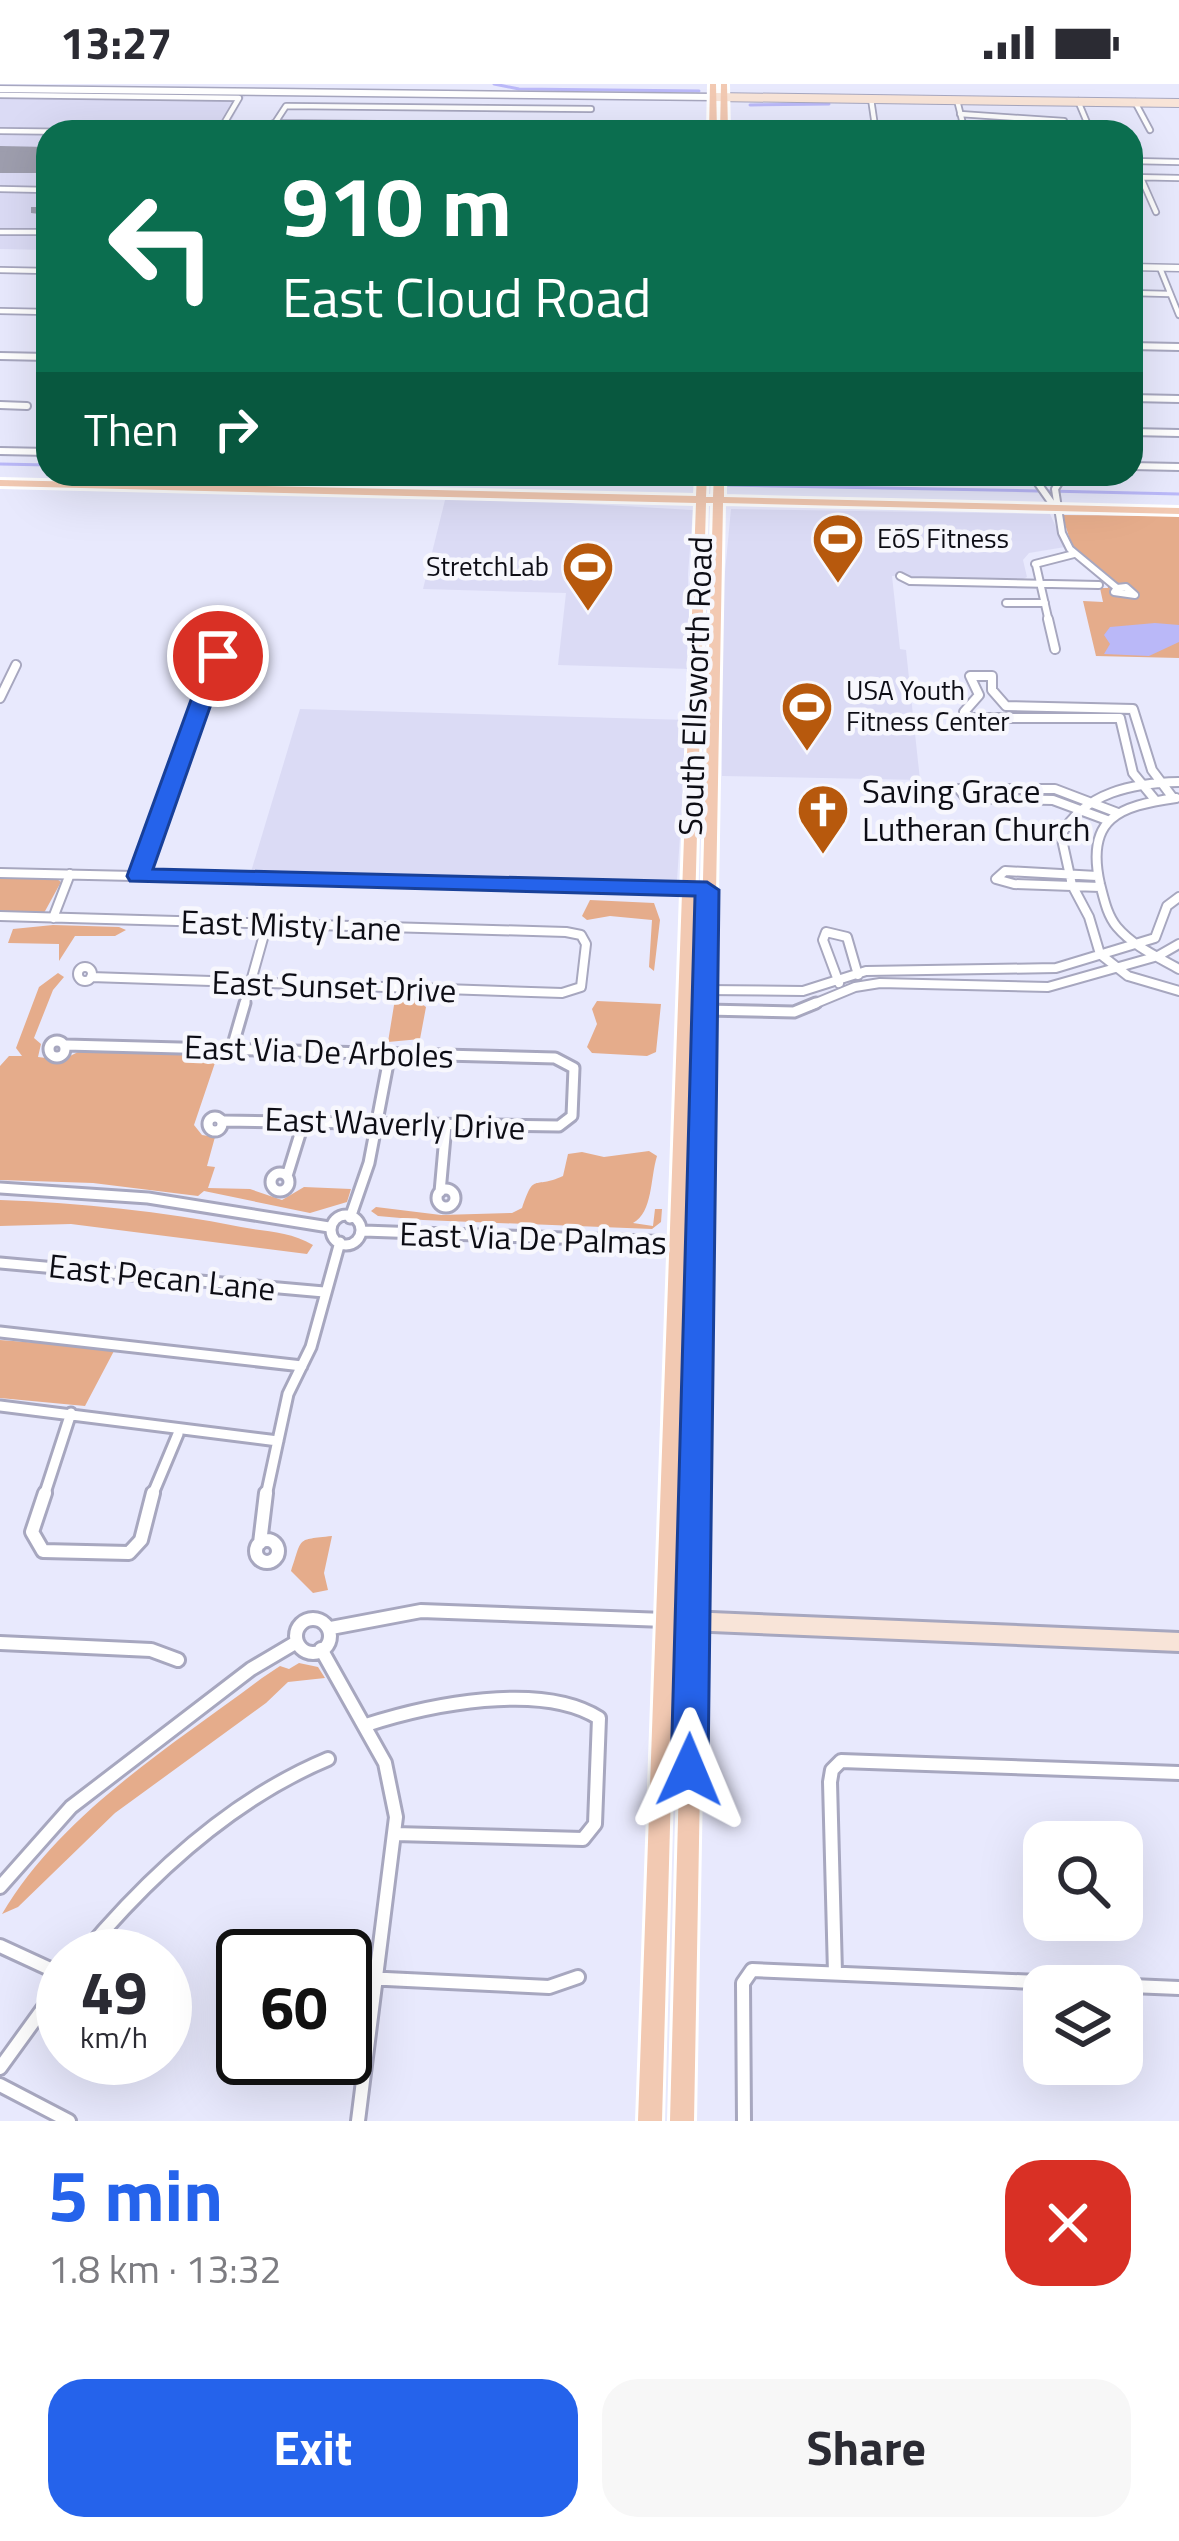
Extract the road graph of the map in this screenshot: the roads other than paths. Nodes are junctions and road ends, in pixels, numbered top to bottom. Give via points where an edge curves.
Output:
1 (440, 84) edge
2 (713, 84) edge
3 (724, 84) edge
4 (108, 86) edge
5 (0, 92) edge
6 (436, 94) junction
7 (719, 97) junction
8 (871, 99) junction
9 (957, 100) junction
10 (1078, 101) junction
11 (1135, 102) junction
12 (1179, 103) edge
13 (432, 107) junction
14 (498, 108) junction
15 (591, 109) dead end
16 (960, 114) junction
17 (226, 120) edge
18 (276, 120) edge
19 (496, 120) edge
20 (715, 120) edge
21 (722, 120) edge
22 (874, 120) edge
23 (961, 120) edge
24 (1049, 120) edge
25 (1086, 120) edge
26 (1150, 130) dead end
27 (0, 131) edge
28 (36, 131) edge
29 (1143, 161) edge
30 (1179, 162) edge
31 (1143, 178) edge
32 (1179, 178) edge
33 (1143, 183) edge
34 (36, 190) edge
35 (1, 191) edge
36 (1156, 212) dead end
37 (0, 232) edge
38 (36, 232) edge
39 (1143, 267) edge
40 (1160, 268) junction
41 (1179, 268) edge
42 (0, 271) edge
43 (36, 271) edge
44 (1166, 283) junction
45 (1179, 283) edge
46 (1143, 293) edge
47 (1170, 294) junction
48 (0, 311) edge
49 (1178, 311) edge
50 (36, 312) edge
51 (1143, 346) edge
52 (1179, 346) edge
53 (0, 356) edge
54 (36, 357) edge
55 (1143, 398) edge
56 (1179, 399) edge
57 (0, 405) edge
58 (27, 406) dead end
59 (1143, 432) edge
60 (1179, 433) edge
61 (0, 451) edge
62 (36, 452) edge
63 (1143, 466) edge
64 (1179, 467) edge
65 (0, 483) edge
66 (36, 484) edge
67 (148, 486) edge
68 (701, 486) edge
69 (719, 486) edge
70 (1043, 486) edge
71 (1056, 486) edge
72 (1051, 492) junction
73 (700, 502) junction
74 (718, 502) junction
75 (1056, 509) junction
76 (1179, 511) edge
77 (1077, 556) junction
78 (899, 576) dead end
79 (1040, 584) junction
80 (1099, 585) dead end
81 (1117, 588) dead end
82 (1006, 602) dead end
83 (1045, 603) junction
84 (1055, 649) dead end
85 (218, 656) dead end
86 (16, 665) dead end
87 (697, 667) junction
88 (713, 668) junction
89 (0, 698) edge
90 (694, 754) junction
91 (711, 754) junction
92 (1161, 782) junction
93 (1179, 782) edge
94 (1142, 784) junction
95 (1176, 798) edge
96 (1156, 801) junction
97 (1096, 802) junction
98 (1082, 808) junction
99 (1118, 813) junction
100 (1107, 820) junction
101 (0, 873) edge
102 (70, 874) junction
103 (139, 876) junction
104 (1071, 880) junction
105 (1099, 881) junction
106 (689, 890) junction
107 (707, 890) junction
108 (1179, 897) edge
109 (3, 916) edge
110 (53, 918) junction
111 (267, 924) junction
112 (0, 928) edge
113 (1179, 944) edge
114 (1150, 950) junction
115 (1108, 961) junction
116 (1179, 969) edge
117 (857, 973) junction
118 (687, 975) junction
119 (92, 977) dead end
120 (836, 979) junction
121 (249, 983) junction
122 (865, 984) junction
123 (705, 990) junction
124 (846, 990) junction
125 (578, 991) joint
126 (1179, 991) edge
127 (758, 992) junction
128 (705, 1010) junction
129 (758, 1012) junction
130 (66, 1045) dead end
131 (232, 1048) junction
132 (390, 1053) junction
133 (304, 1120) junction
134 (224, 1121) dead end
135 (377, 1123) junction
136 (446, 1125) junction
137 (566, 1125) joint
138 (287, 1176) dead end
139 (0, 1188) edge
140 (440, 1192) dead end
141 (350, 1218) junction
142 (328, 1227) junction
143 (364, 1231) junction
144 (340, 1241) junction
145 (678, 1242) junction
146 (701, 1243) junction
147 (0, 1263) edge
148 (324, 1292) junction
149 (0, 1332) edge
150 (302, 1366) junction
151 (0, 1406) edge
152 (71, 1413) junction
153 (178, 1434) junction
154 (278, 1441) junction
155 (260, 1544) dead end
156 (665, 1620) junction
157 (692, 1621) junction
158 (331, 1628) junction
159 (1179, 1642) edge
160 (0, 1643) edge
161 (295, 1643) junction
162 (321, 1649) junction
163 (178, 1660) dead end
164 (366, 1725) junction
165 (328, 1760) dead end
166 (1179, 1773) edge
167 (395, 1834) junction
168 (0, 1887) edge
169 (102, 1929) edge
170 (0, 1946) edge
171 (36, 1964) edge
172 (836, 1973) junction
173 (578, 1977) dead end
174 (372, 1978) edge
175 (377, 1978) junction
176 (1179, 1988) edge
177 (36, 2017) edge
178 (0, 2068) edge
179 (0, 2085) edge
180 (69, 2121) edge
181 (358, 2121) edge
182 (650, 2121) edge
183 (682, 2121) edge
184 (743, 2121) edge

1 - 6 street
2 - 7 main road
3 - 7 main road
4 - 5 street
4 - 6 street
5 - 17 street via 239,98
6 - 7 street
6 - 13 street
7 - 8 main road
7 - 20 main road
7 - 21 main road
8 - 9 main road
8 - 22 street
9 - 10 main road
9 - 16 street
10 - 11 main road
10 - 25 street
11 - 12 main road
11 - 26 street
13 - 14 street
13 - 18 street via 284,106
14 - 15 street
14 - 19 street
16 - 23 street
16 - 24 street
27 - 28 street
29 - 30 street
31 - 32 street
33 - 36 street
34 - 35 street
37 - 38 street
39 - 40 street
40 - 41 street
40 - 44 street
42 - 43 street
44 - 45 street
44 - 47 street
46 - 47 street
47 - 49 street
48 - 50 street
51 - 52 street
53 - 54 street
55 - 56 street
57 - 58 street
59 - 60 street
61 - 62 street
63 - 64 street
65 - 66 main road
67 - 73 main road
68 - 73 main road, South Ellsworth Road
69 - 74 main road, South Ellsworth Road
70 - 72 street
71 - 72 street
72 - 75 street
73 - 74 main road
73 - 87 main road, South Ellsworth Road
74 - 75 main road
74 - 88 main road, South Ellsworth Road
75 - 76 main road
75 - 77 street
77 - 79 street via 1036,565
77 - 81 street
78 - 79 street
79 - 80 street
79 - 83 street
82 - 83 street
83 - 84 street
85 - 103 street
86 - 89 street
87 - 88 main road
87 - 90 main road, South Ellsworth Road
88 - 91 main road, South Ellsworth Road
90 - 91 main road
90 - 106 main road, South Ellsworth Road
91 - 107 main road, South Ellsworth Road
92 - 93 street
92 - 94 street
92 - 94 street via 1133,710 1006,706 992,676 970,676 979,695 964,712 971,718 1120,718
92 - 95 street
94 - 96 street
94 - 97 street
95 - 96 street
96 - 99 street
97 - 98 street
97 - 98 street via 1055,789 958,790 966,798 1048,799
97 - 99 street
98 - 100 street
98 - 104 street via 1061,835
99 - 100 street
100 - 105 street via 1092,846
101 - 102 street
102 - 103 street
102 - 110 street
103 - 106 street
104 - 104 street via 1005,872 996,879 1014,884
104 - 105 street
104 - 115 street
105 - 114 street via 1113,923
106 - 107 street
106 - 118 main road, South Ellsworth Road
107 - 123 main road, South Ellsworth Road
108 - 114 street
109 - 110 street, East Misty Lane
109 - 112 street
110 - 111 street, East Misty Lane
111 - 121 street
111 - 125 street, East Misty Lane via 581,935
113 - 114 street
114 - 115 street via 1122,950
114 - 115 street via 1134,962
114 - 116 street
115 - 117 street
115 - 122 street via 1048,987
115 - 126 street via 1138,981
117 - 120 street
117 - 120 street via 847,937 826,932
117 - 122 street
118 - 128 main road
118 - 145 main road, South Ellsworth Road
119 - 121 street, East Sunset Drive
120 - 124 street
120 - 127 street via 803,992
121 - 125 street, East Sunset Drive
121 - 131 street
122 - 124 street
123 - 127 street
123 - 128 main road, South Ellsworth Road
124 - 129 street via 794,1012
127 - 129 street
128 - 129 street
128 - 146 main road, South Ellsworth Road
130 - 131 street, East Via De Arboles
131 - 132 street, East Via De Arboles
132 - 135 street
132 - 137 street, East Via De Arboles via 572,1063
133 - 134 street, East Waverly Drive
133 - 135 street, East Waverly Drive
133 - 138 street
135 - 136 street, East Waverly Drive
135 - 141 street
136 - 137 street, East Waverly Drive
136 - 140 street
139 - 142 street via 148,1198
141 - 142 street
141 - 143 street, East Via De Palmas
142 - 144 street
143 - 144 street, East Via De Palmas
143 - 145 street, East Via De Palmas
144 - 148 street
145 - 146 street, East Via De Palmas
145 - 156 main road, South Ellsworth Road
146 - 157 main road, South Ellsworth Road
147 - 148 street, East Pecan Lane
148 - 150 street
149 - 150 street
150 - 154 street
151 - 152 street
152 - 153 street
152 - 153 street via 32,1532 43,1551 129,1553 141,1540
153 - 154 street
154 - 155 street
156 - 157 main road
156 - 158 street via 421,1611
156 - 182 main road, South Ellsworth Road
157 - 159 main road
157 - 183 main road, South Ellsworth Road
158 - 161 street via 308,1621
158 - 162 street
160 - 163 street via 151,1650
161 - 162 street
161 - 168 street via 71,1807
162 - 164 street
164 - 167 street via 391,1782
164 - 167 street via 465,1702 578,1706 600,1725 588,1836 569,1842
165 - 169 street via 296,1768
166 - 172 street via 841,1762 830,1782
167 - 175 street
170 - 171 street
172 - 176 street
172 - 184 street via 749,1971
173 - 175 street via 549,1987
174 - 175 street
175 - 181 street
177 - 178 street
179 - 180 street

